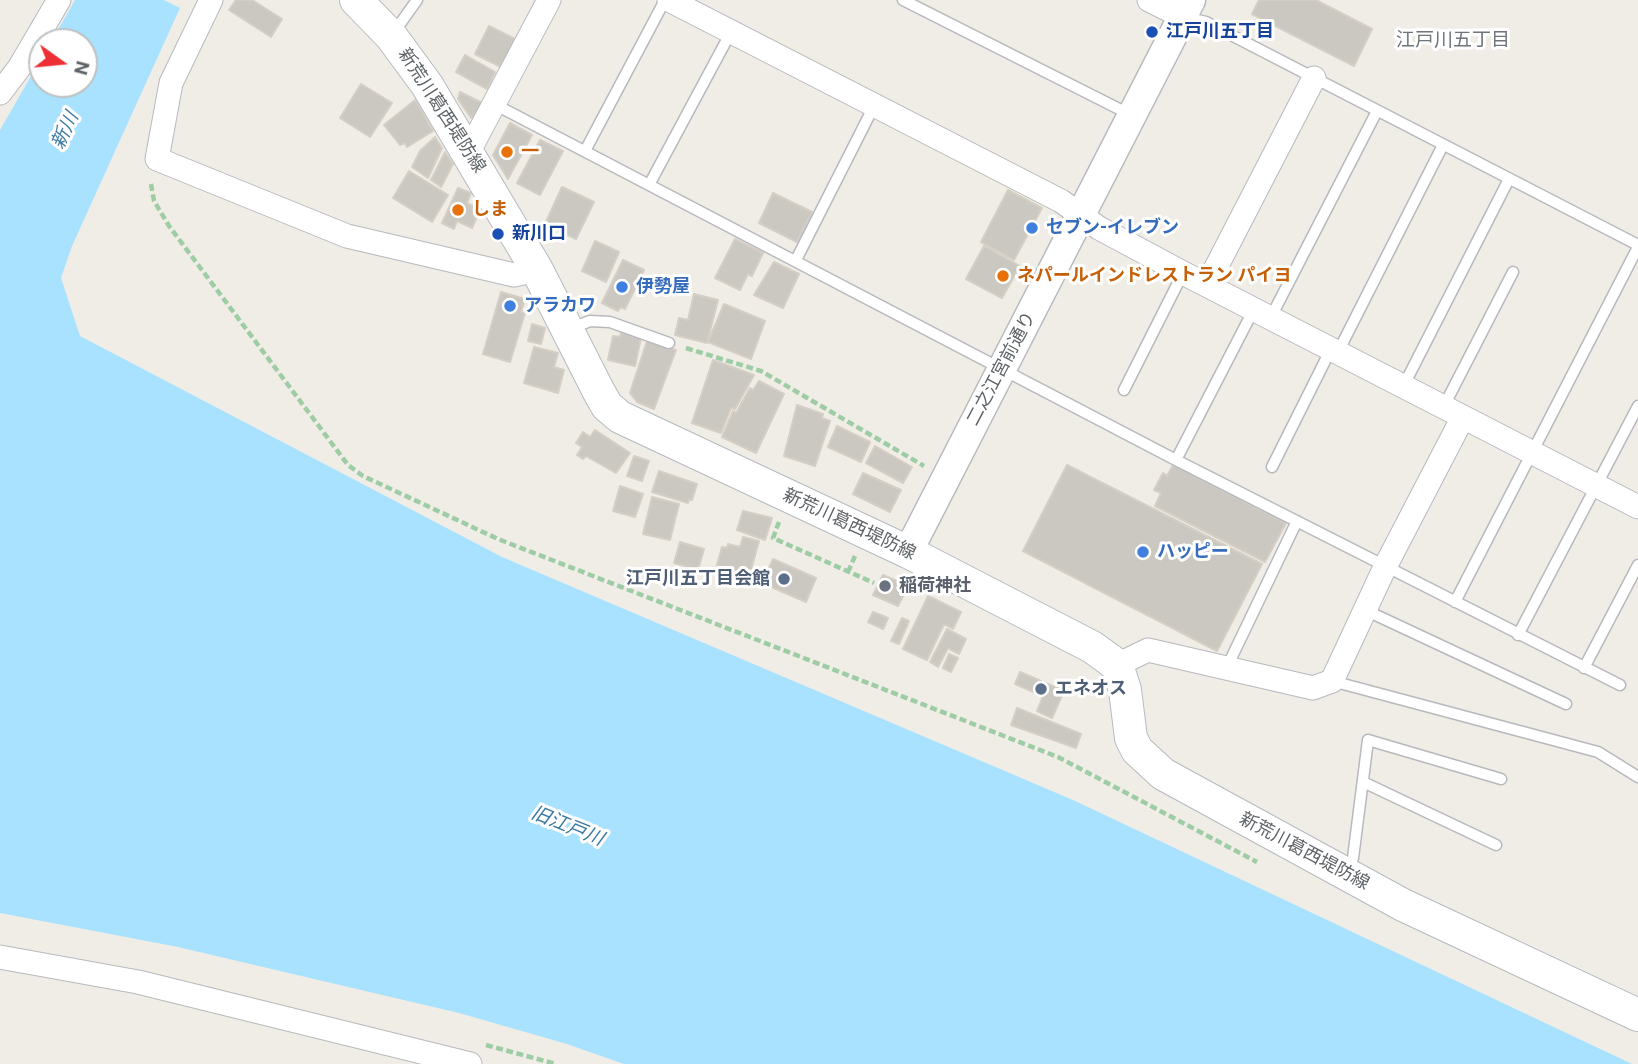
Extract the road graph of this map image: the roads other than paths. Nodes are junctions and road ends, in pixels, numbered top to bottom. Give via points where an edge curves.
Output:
1 (59, 0) edge
2 (211, 0) edge
3 (356, 0) edge
4 (417, 0) edge
5 (549, 0) edge
6 (667, 0) edge
7 (903, 0) edge
8 (1149, 0) edge
9 (1187, 8) edge
10 (731, 32) junction
11 (391, 36) junction
12 (1314, 78) junction
13 (0, 93) edge
14 (494, 104) junction
15 (874, 106) junction
16 (1377, 111) junction
17 (1131, 115) junction
18 (1443, 145) junction
19 (585, 151) junction
20 (468, 153) junction
21 (1509, 179) junction
22 (649, 185) junction
23 (1080, 216) junction
24 (1638, 246) edge
25 (796, 260) junction
26 (537, 270) junction
27 (1513, 272) dead end
28 (1183, 273) junction
29 (1207, 285) junction
30 (1263, 313) junction
31 (570, 329) junction
32 (665, 342) road end
33 (1335, 350) junction
34 (1004, 367) junction
35 (1404, 385) junction
36 (1124, 390) dead end
37 (1638, 406) edge
38 (1454, 411) junction
39 (1532, 453) junction
40 (1176, 460) junction
41 (1272, 467) dead end
42 (1596, 485) junction
43 (1638, 507) edge
44 (1297, 521) junction
45 (908, 552) junction
46 (1638, 565) edge
47 (1385, 567) junction
48 (1455, 602) junction
49 (1365, 610) junction
50 (1518, 635) junction
51 (1117, 665) junction
52 (1227, 667) junction
53 (1584, 668) junction
54 (1332, 681) junction
55 (1620, 685) dead end
56 (1566, 704) dead end
57 (1638, 777) edge
58 (1501, 779) dead end
59 (1363, 782) junction
60 (1496, 845) dead end
61 (1348, 876) junction
62 (0, 957) edge
63 (1638, 1015) edge
64 (470, 1064) edge

1 - 13 street
2 - 26 street via 171,83 157,159 347,236 514,275
3 - 11 main road, 新荒川葛西堤防線
4 - 11 lane
5 - 14 street
6 - 10 street
6 - 19 lane
7 - 17 lane
8 - 9 street
9 - 12 lane
9 - 17 street, 二之江宮前通り
10 - 15 street
10 - 22 lane
11 - 20 main road, 新荒川葛西堤防線
12 - 16 lane
12 - 29 street
14 - 19 lane
14 - 20 street
15 - 23 street via 1061,201
15 - 25 lane
16 - 18 lane
16 - 30 lane
17 - 23 street, 二之江宮前通り
18 - 21 lane
18 - 33 lane
19 - 22 lane
20 - 26 main road, 新荒川葛西堤防線
21 - 24 lane
21 - 35 lane
22 - 25 lane
23 - 28 street
23 - 34 street, 二之江宮前通り
24 - 39 lane
25 - 34 lane
26 - 31 main road, 新荒川葛西堤防線
27 - 38 lane
28 - 29 street
28 - 36 lane
29 - 30 street
30 - 33 street
30 - 40 lane
31 - 32 lane via 590,321 610,322
31 - 45 main road, 新荒川葛西堤防線 via 599,392 620,417
33 - 35 street
33 - 41 lane
34 - 40 lane
34 - 45 street, 二之江宮前通り
35 - 38 street
37 - 42 lane
38 - 39 street
38 - 47 street
39 - 42 street
39 - 48 lane
40 - 44 lane
42 - 43 street
42 - 50 lane
44 - 47 lane
44 - 52 lane
45 - 51 main road, 新荒川葛西堤防線 via 1092,647
46 - 53 lane
47 - 48 lane
47 - 49 street
48 - 50 lane
49 - 54 street
49 - 56 lane
50 - 53 lane
51 - 52 street via 1148,650
51 - 61 main road, 新荒川葛西堤防線 via 1131,738 1147,761 1185,788
52 - 54 street via 1313,688
53 - 55 lane
54 - 57 lane via 1598,752
58 - 59 lane via 1368,740
59 - 60 lane
59 - 61 lane
61 - 63 main road, 新荒川葛西堤防線
62 - 64 street via 138,982

